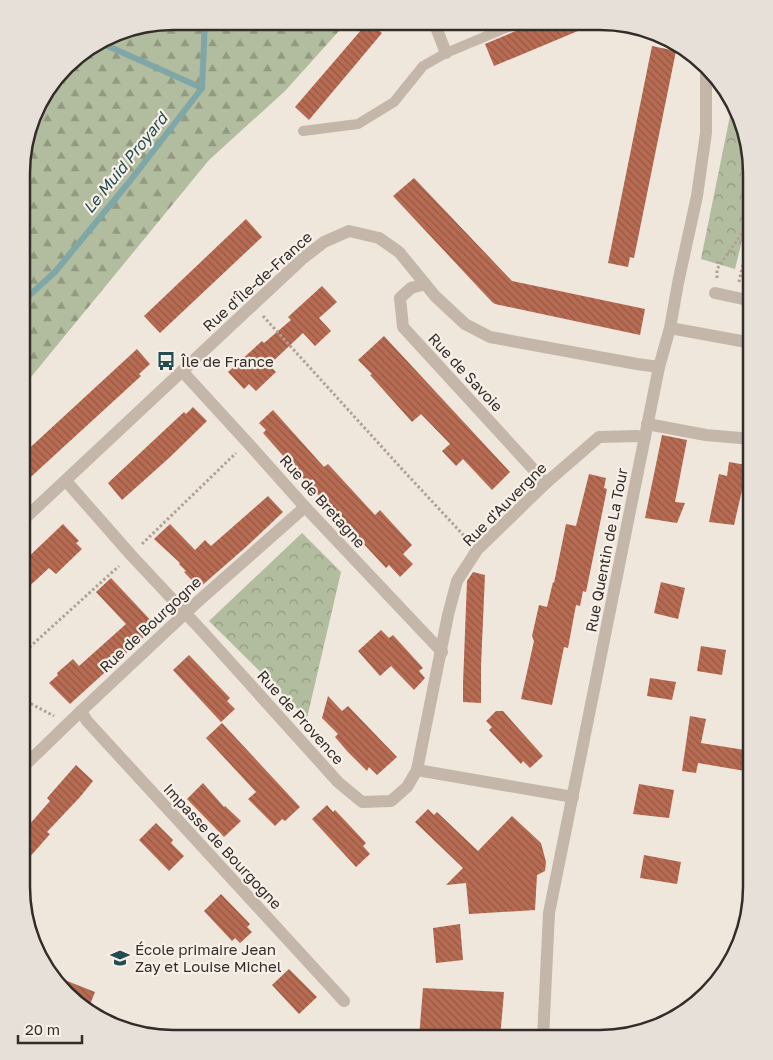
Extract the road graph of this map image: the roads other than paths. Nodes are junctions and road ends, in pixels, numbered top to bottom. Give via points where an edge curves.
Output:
1 (437, 30) edge
2 (501, 30) edge
3 (446, 53) junction
4 (706, 77) edge
5 (303, 131) dead end
6 (425, 284) junction
7 (715, 293) road end
8 (743, 299) edge
9 (670, 328) junction
10 (743, 341) edge
11 (659, 367) junction
12 (182, 371) junction
13 (648, 424) junction
14 (645, 438) junction
15 (743, 438) edge
16 (66, 482) junction
17 (546, 483) junction
18 (305, 507) junction
19 (30, 515) edge
20 (186, 613) junction
21 (442, 652) junction
22 (81, 711) junction
23 (30, 761) edge
24 (417, 770) junction
25 (573, 797) junction
26 (344, 1001) dead end
27 (542, 1030) edge

1 - 3 street
2 - 3 lane
3 - 5 lane via 423,66 394,102 358,124
4 - 9 street, Rue Quentin de La Tour via 706,133 697,196
6 - 11 street, Rue d'Île-de-France via 466,324 490,338
6 - 12 street, Rue d'Île-de-France via 399,252 379,238 349,231 309,253
6 - 17 street, Rue de Savoie via 412,288 400,298 403,327
7 - 8 street
9 - 10 street
9 - 11 street, Rue Quentin de La Tour
11 - 13 street, Rue Quentin de La Tour
12 - 16 street, Rue d'Île-de-France
12 - 18 street, Rue de Bretagne
13 - 14 street, Rue Quentin de La Tour
13 - 15 street
14 - 17 street, Rue d'Auvergne via 599,436
14 - 25 street, Rue Quentin de La Tour
16 - 19 street, Rue d'Île-de-France
16 - 20 street, Rue de Provence
17 - 21 street, Rue d'Auvergne via 477,550 457,581
18 - 20 street, Rue de Bourgogne
18 - 21 street, Rue de Bretagne
20 - 22 street, Rue de Bourgogne
20 - 24 street, Rue de Provence via 338,782 362,802 391,801 407,787
21 - 24 street, Rue d'Auvergne
22 - 23 street, Rue de Bourgogne
22 - 26 street, Impasse de Bourgogne via 87,722
24 - 25 street
25 - 27 street, Rue Quentin de La Tour via 549,913

